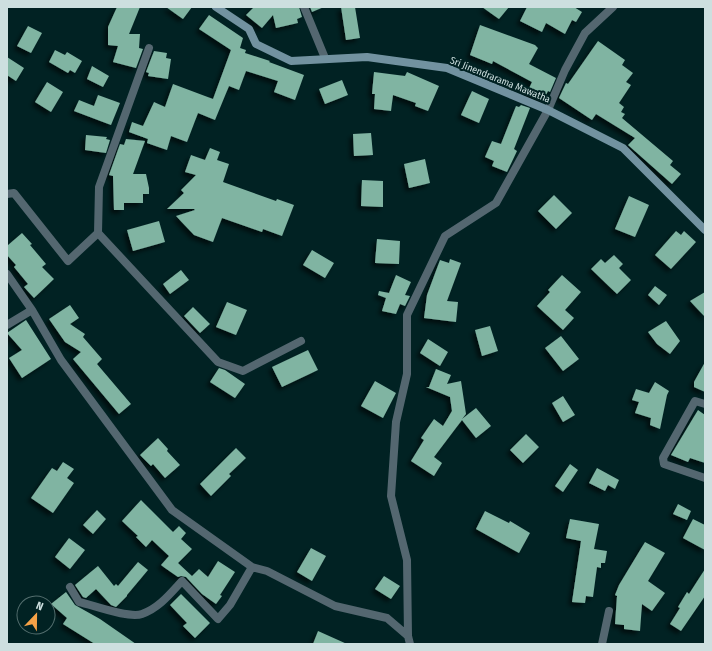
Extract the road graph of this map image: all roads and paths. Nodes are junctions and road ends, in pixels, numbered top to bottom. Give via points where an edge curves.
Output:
1 (216, 7) edge
2 (304, 7) edge
3 (613, 7) edge
4 (149, 48) dead end
5 (325, 58) junction
6 (548, 110) junction
7 (7, 194) edge
8 (705, 230) edge
9 (98, 232) junction
10 (7, 274) edge
11 (32, 310) junction
12 (7, 325) edge
13 (301, 341) dead end
14 (705, 404) edge
15 (705, 478) edge
16 (252, 566) junction
17 (70, 587) dead end
18 (609, 612) dead end
19 (409, 640) edge
20 (602, 644) edge

1 - 5 main road, Sri Jinendrarama Mawatha via 249,29 256,44 292,60
2 - 5 street
3 - 6 street via 585,33 565,70
4 - 9 street via 99,187
5 - 6 main road, Sri Jinendrarama Mawatha via 367,56 447,68
6 - 8 main road, Sri Jinendrarama Mawatha via 622,148
6 - 19 street via 496,203 445,236 407,315 407,374 396,422 391,496 407,560
7 - 9 street via 14,193 68,261
9 - 13 street via 218,362 243,370
10 - 11 street
11 - 12 street
11 - 16 street via 61,360 172,510
14 - 15 street via 695,401 663,458 664,464
16 - 17 street via 230,605 218,619 182,581 163,601 141,615 125,614 79,602
16 - 19 street via 267,571 335,606 387,618
18 - 20 street

